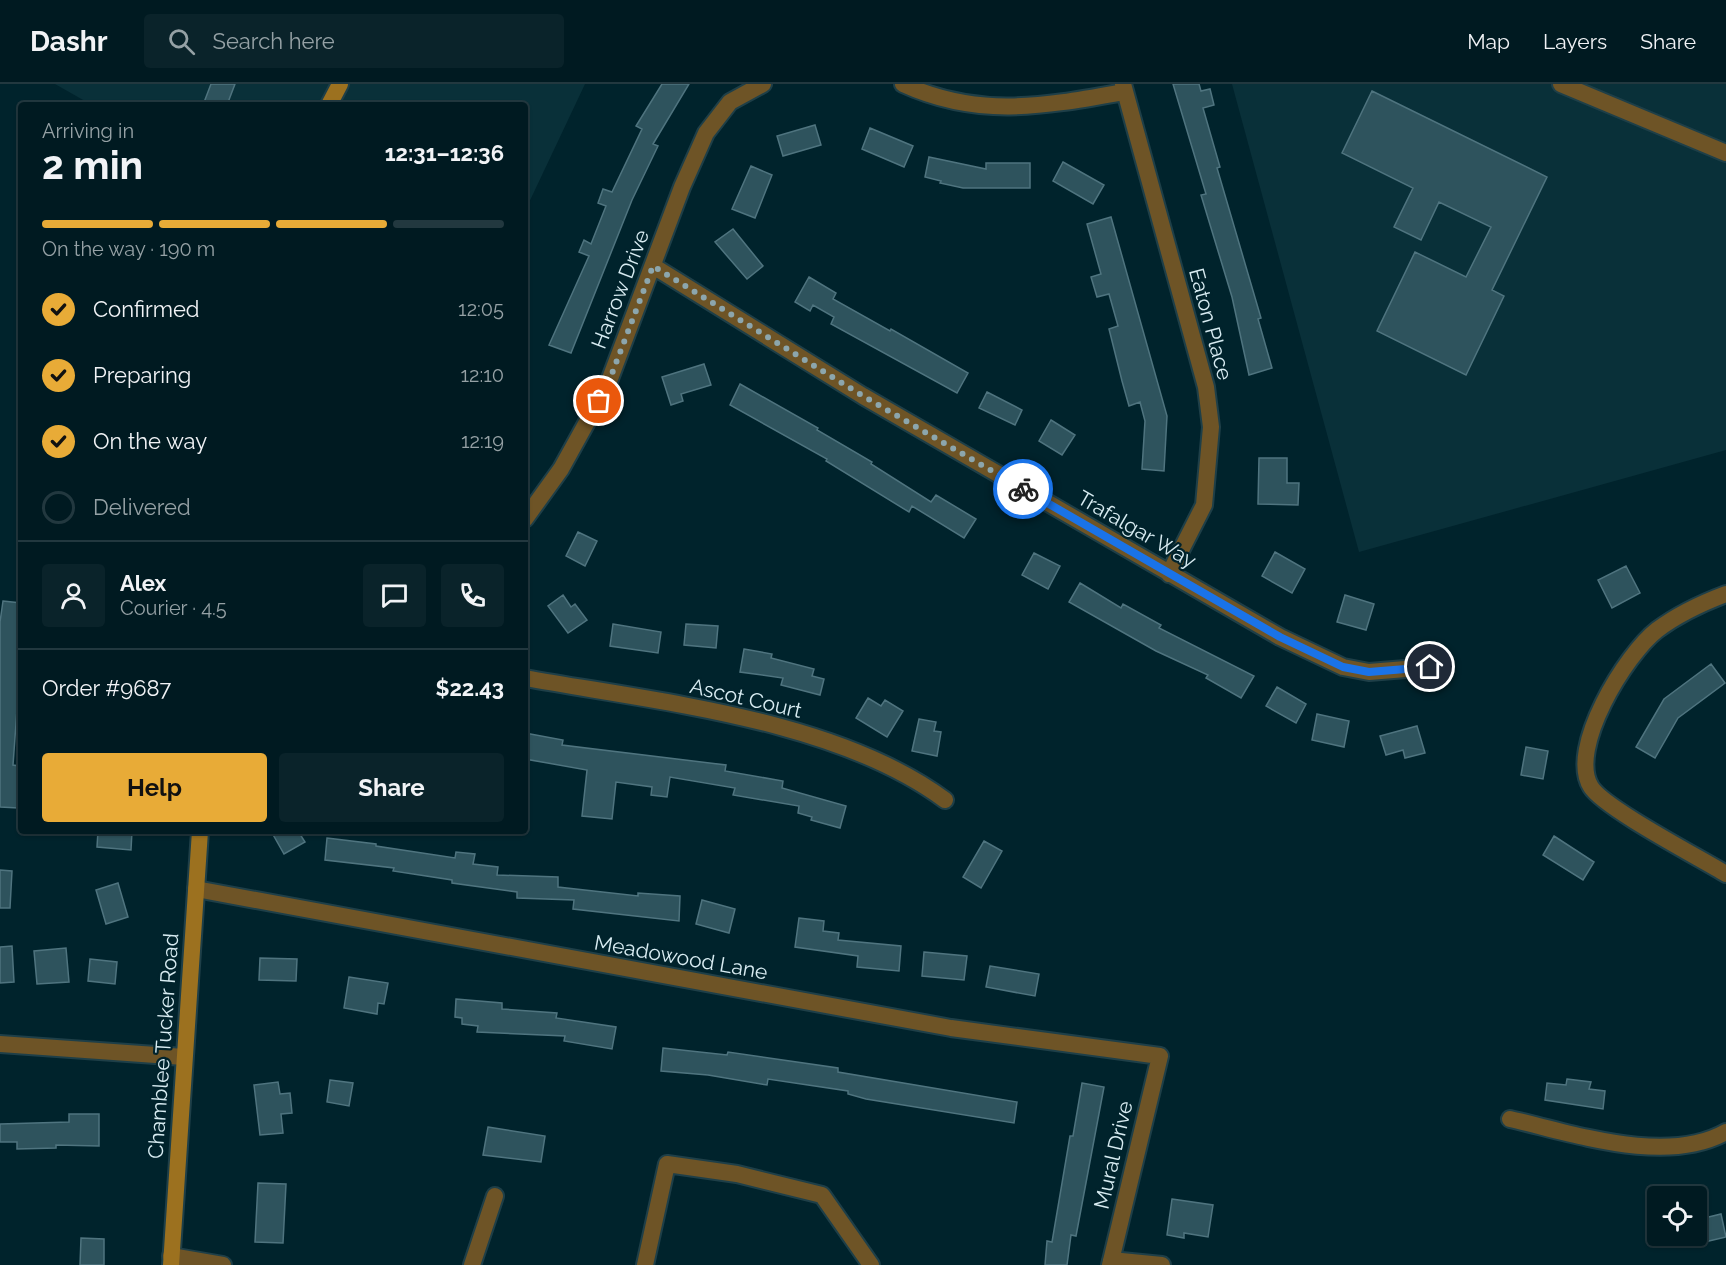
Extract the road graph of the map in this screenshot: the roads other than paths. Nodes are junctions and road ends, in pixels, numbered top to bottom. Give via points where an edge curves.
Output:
1 (340, 84) edge
2 (763, 84) edge
3 (903, 84) edge
4 (1561, 84) edge
5 (1123, 88) edge
6 (331, 102) edge
7 (1726, 153) edge
8 (653, 266) junction
9 (528, 515) edge
10 (1169, 574) junction
11 (1726, 594) edge
12 (1430, 667) dead end
13 (528, 679) edge
14 (945, 800) dead end
15 (200, 834) edge
16 (1726, 874) edge
17 (196, 889) junction
18 (0, 1044) edge
19 (1160, 1056) joint
20 (184, 1057) junction
21 (1510, 1119) dead end
22 (1726, 1132) edge
23 (495, 1196) dead end
24 (171, 1260) edge
25 (1111, 1262) edge
26 (223, 1265) edge
27 (472, 1265) edge
28 (645, 1265) edge
29 (871, 1265) edge
30 (1162, 1265) edge

1 - 6 main road
2 - 8 street, Harrow Drive via 730,102 706,133
3 - 5 street via 932,98 974,106 1046,106
4 - 7 street
5 - 10 street, Eaton Place via 1206,387 1211,427 1204,506
8 - 9 street, Harrow Drive via 608,384 561,469
8 - 10 street, Trafalgar Way via 863,396
10 - 12 street, Trafalgar Way via 1280,637 1343,667 1369,672
11 - 16 street via 1683,613 1655,632 1623,670 1592,726 1586,760 1592,789 1619,810
13 - 14 street, Ascot Court via 709,711 804,735 878,762 921,782
15 - 17 main road, Chamblee Tucker Road
17 - 19 street, Meadowood Lane via 951,1028
17 - 20 main road, Chamblee Tucker Road
18 - 20 street
19 - 25 street, Mural Drive
20 - 24 main road, Chamblee Tucker Road
21 - 22 street via 1632,1146 1681,1145
23 - 27 street
24 - 26 street
25 - 30 street
28 - 29 street via 667,1164 736,1174 822,1196

